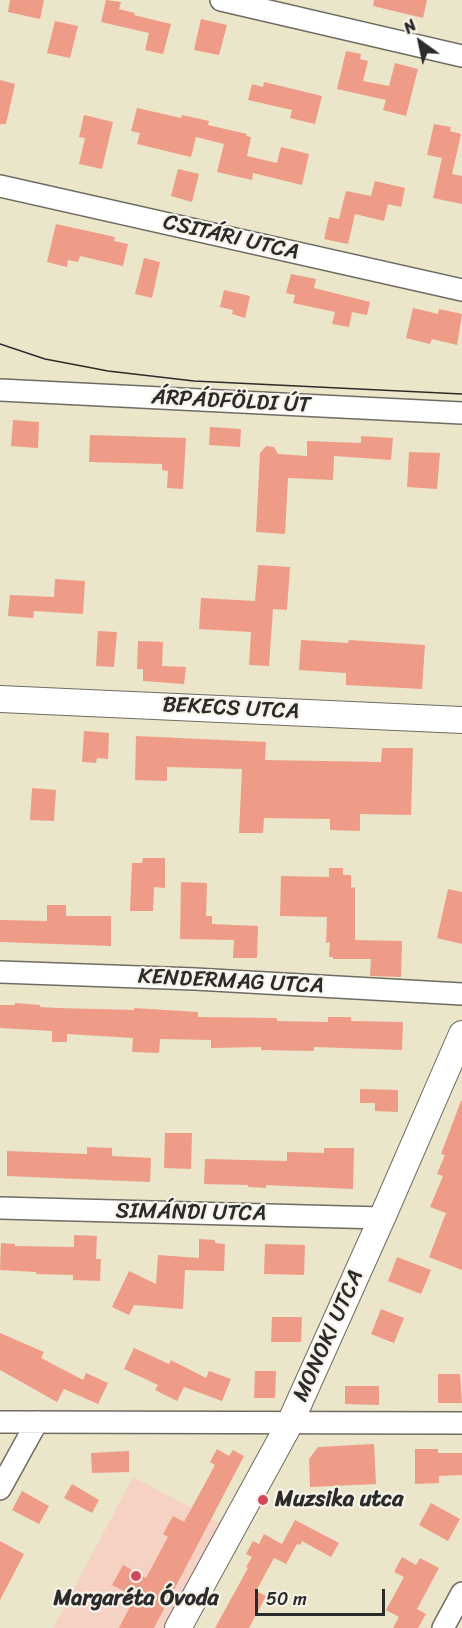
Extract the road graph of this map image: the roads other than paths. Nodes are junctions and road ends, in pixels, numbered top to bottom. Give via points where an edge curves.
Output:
1 (221, 0) edge
2 (462, 56) edge
3 (0, 186) edge
4 (462, 290) edge
5 (0, 390) edge
6 (462, 413) edge
7 (0, 699) edge
8 (462, 720) edge
9 (0, 972) edge
10 (462, 994) edge
11 (462, 1034) edge
12 (0, 1208) edge
13 (382, 1218) junction
14 (0, 1422) edge
15 (37, 1422) junction
16 (290, 1423) junction
17 (462, 1424) edge
18 (0, 1489) edge
19 (462, 1593) edge
20 (178, 1628) edge
21 (443, 1628) edge

1 - 2 street
3 - 4 street, CSITÁRI UTCA
5 - 6 street, ÁRPÁDFÖLDI ÚT
7 - 8 street, BEKECS UTCA
9 - 10 street, KENDERMAG UTCA
11 - 13 street, MONOKI UTCA
12 - 13 street, SIMÁNDI UTCA
13 - 16 street, MONOKI UTCA
14 - 15 street
15 - 16 street
15 - 18 street
16 - 17 street
16 - 20 street, MONOKI UTCA
19 - 21 street

